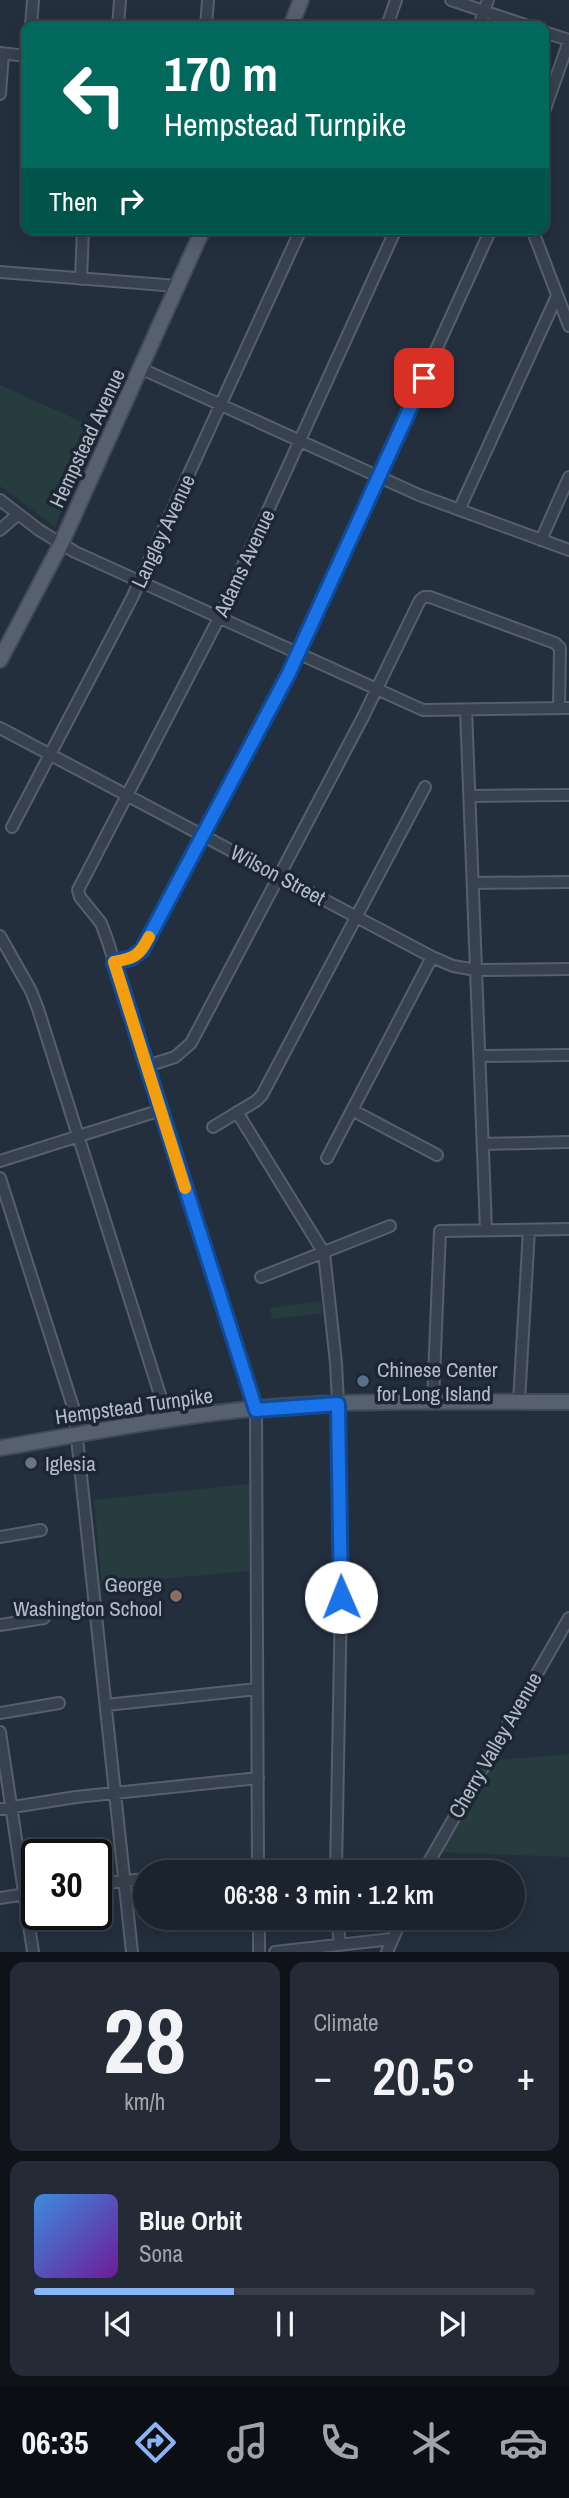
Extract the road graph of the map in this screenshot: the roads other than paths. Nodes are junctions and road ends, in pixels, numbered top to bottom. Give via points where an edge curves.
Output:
1 (33, 0) edge
2 (120, 0) edge
3 (208, 0) edge
4 (301, 0) edge
5 (396, 0) edge
6 (451, 0) edge
7 (486, 6) edge
8 (31, 21) edge
9 (118, 21) edge
10 (206, 21) edge
11 (293, 21) edge
12 (389, 21) edge
13 (518, 21) edge
14 (549, 34) edge
15 (569, 41) edge
16 (2, 54) edge
17 (21, 56) edge
18 (0, 94) edge
19 (549, 98) edge
20 (83, 235) edge
21 (200, 235) edge
22 (298, 235) edge
23 (393, 235) edge
24 (488, 235) edge
25 (534, 235) edge
26 (0, 272) edge
27 (82, 279) junction
28 (177, 286) junction
29 (557, 296) junction
30 (569, 326) edge
31 (142, 369) junction
32 (221, 405) junction
33 (300, 441) junction
34 (379, 477) junction
35 (569, 477) edge
36 (0, 500) edge
37 (459, 510) junction
38 (18, 514) junction
39 (0, 530) edge
40 (541, 540) junction
41 (61, 544) junction
42 (569, 550) edge
43 (140, 581) junction
44 (219, 618) junction
45 (298, 653) junction
46 (0, 660) edge
47 (377, 690) junction
48 (564, 708) edge
49 (466, 710) junction
50 (0, 728) edge
51 (50, 754) junction
52 (425, 787) dead end
53 (126, 794) junction
54 (569, 795) edge
55 (470, 796) junction
56 (12, 827) dead end
57 (202, 835) junction
58 (279, 876) junction
59 (569, 882) edge
60 (473, 883) junction
61 (356, 916) junction
62 (0, 936) edge
63 (432, 957) junction
64 (114, 962) junction
65 (569, 968) edge
66 (476, 970) junction
67 (569, 1055) edge
68 (480, 1056) junction
69 (147, 1066) junction
70 (160, 1110) junction
71 (352, 1110) junction
72 (237, 1112) junction
73 (213, 1127) dead end
74 (78, 1136) junction
75 (569, 1142) edge
76 (483, 1144) junction
77 (437, 1154) dead end
78 (327, 1158) dead end
79 (0, 1161) edge
80 (0, 1178) edge
81 (390, 1226) dead end
82 (569, 1229) edge
83 (486, 1230) junction
84 (528, 1230) junction
85 (324, 1252) junction
86 (261, 1277) dead end
87 (433, 1401) junction
88 (519, 1402) junction
89 (569, 1402) edge
90 (338, 1404) junction
91 (256, 1410) junction
92 (168, 1420) junction
93 (76, 1435) junction
94 (0, 1448) edge
95 (41, 1531) dead end
96 (0, 1537) edge
97 (44, 1618) dead end
98 (569, 1618) edge
99 (0, 1625) edge
100 (257, 1689) junction
101 (59, 1703) dead end
102 (106, 1705) junction
103 (0, 1713) edge
104 (0, 1732) edge
105 (258, 1778) junction
106 (115, 1793) junction
107 (6, 1808) edge
108 (258, 1860) edge
109 (336, 1860) edge
110 (430, 1860) edge
111 (21, 1880) edge
112 (133, 1880) edge
113 (125, 1881) junction
114 (112, 1882) edge
115 (21, 1894) edge
116 (0, 1898) edge
117 (30, 1930) edge
118 (259, 1930) edge
119 (338, 1930) edge
120 (397, 1930) edge
121 (392, 1940) junction
122 (340, 1945) junction
123 (33, 1952) edge
124 (132, 1952) edge
125 (259, 1952) edge
126 (275, 1952) edge
127 (387, 1952) edge

1 - 8 street
2 - 9 street
3 - 10 street
4 - 11 main road
5 - 12 street
6 - 7 street
7 - 13 street
14 - 15 street
15 - 19 street
16 - 17 street
16 - 18 street
20 - 27 street
21 - 28 main road, Hempstead Avenue
22 - 32 street, Langley Avenue
23 - 33 street, Adams Avenue
24 - 34 street
25 - 29 street
26 - 27 street
27 - 28 street
28 - 31 main road, Hempstead Avenue
29 - 30 street
29 - 37 street
31 - 32 street
31 - 41 main road, Hempstead Avenue
32 - 33 street
32 - 43 street, Langley Avenue
33 - 34 street
33 - 44 street, Adams Avenue
34 - 37 street
34 - 45 street
35 - 40 street
36 - 38 street
37 - 40 street
38 - 39 street
38 - 41 street
40 - 42 street
41 - 43 street
41 - 46 main road, Hempstead Avenue
43 - 44 street
43 - 51 street, Langley Avenue
44 - 45 street
44 - 53 street, Adams Avenue
45 - 47 street
45 - 57 street
47 - 48 street via 424,597 555,643 560,648
47 - 49 street via 423,710
47 - 58 street
48 - 49 street
49 - 55 street
50 - 51 street, Wilson Street
51 - 53 street, Wilson Street
51 - 56 street, Langley Avenue
52 - 61 street
53 - 57 street, Wilson Street
53 - 64 street, Adams Avenue via 78,891 101,923
54 - 55 street
55 - 60 street
57 - 58 street, Wilson Street
57 - 64 street via 142,950
58 - 61 street, Wilson Street
58 - 69 street via 191,1043 175,1057
59 - 60 street
60 - 66 street
61 - 63 street, Wilson Street
61 - 72 street via 261,1095
62 - 74 street via 31,991
63 - 66 street, Wilson Street
63 - 71 street
64 - 69 street
65 - 66 street, Wilson Street
66 - 68 street
67 - 68 street
68 - 76 street
69 - 70 street
70 - 74 street
70 - 91 street
71 - 77 street
71 - 78 street
72 - 73 street
72 - 85 street
74 - 79 street
74 - 92 street
75 - 76 street
76 - 83 street
80 - 93 street via 74,1410
81 - 85 street
82 - 84 street
83 - 84 street
83 - 87 street via 440,1231
84 - 88 street
85 - 86 street
85 - 90 street
87 - 88 main road, Hempstead Turnpike
87 - 90 main road, Hempstead Turnpike
88 - 89 main road, Hempstead Turnpike
90 - 91 main road, Hempstead Turnpike
90 - 109 street via 341,1597
91 - 92 main road, Hempstead Turnpike
91 - 100 street
92 - 93 main road, Hempstead Turnpike
93 - 94 main road, Hempstead Turnpike
93 - 102 street
95 - 96 street
97 - 99 street
98 - 110 street, Cherry Valley Avenue
100 - 102 street
100 - 105 street
101 - 103 street
102 - 106 street
104 - 107 street
105 - 106 street
105 - 108 street
106 - 107 street
106 - 113 street
107 - 111 street
112 - 113 street
113 - 114 street
113 - 124 street
115 - 116 street
117 - 123 street
118 - 125 street
119 - 122 street
120 - 121 street
121 - 122 street
121 - 127 street
122 - 126 street

